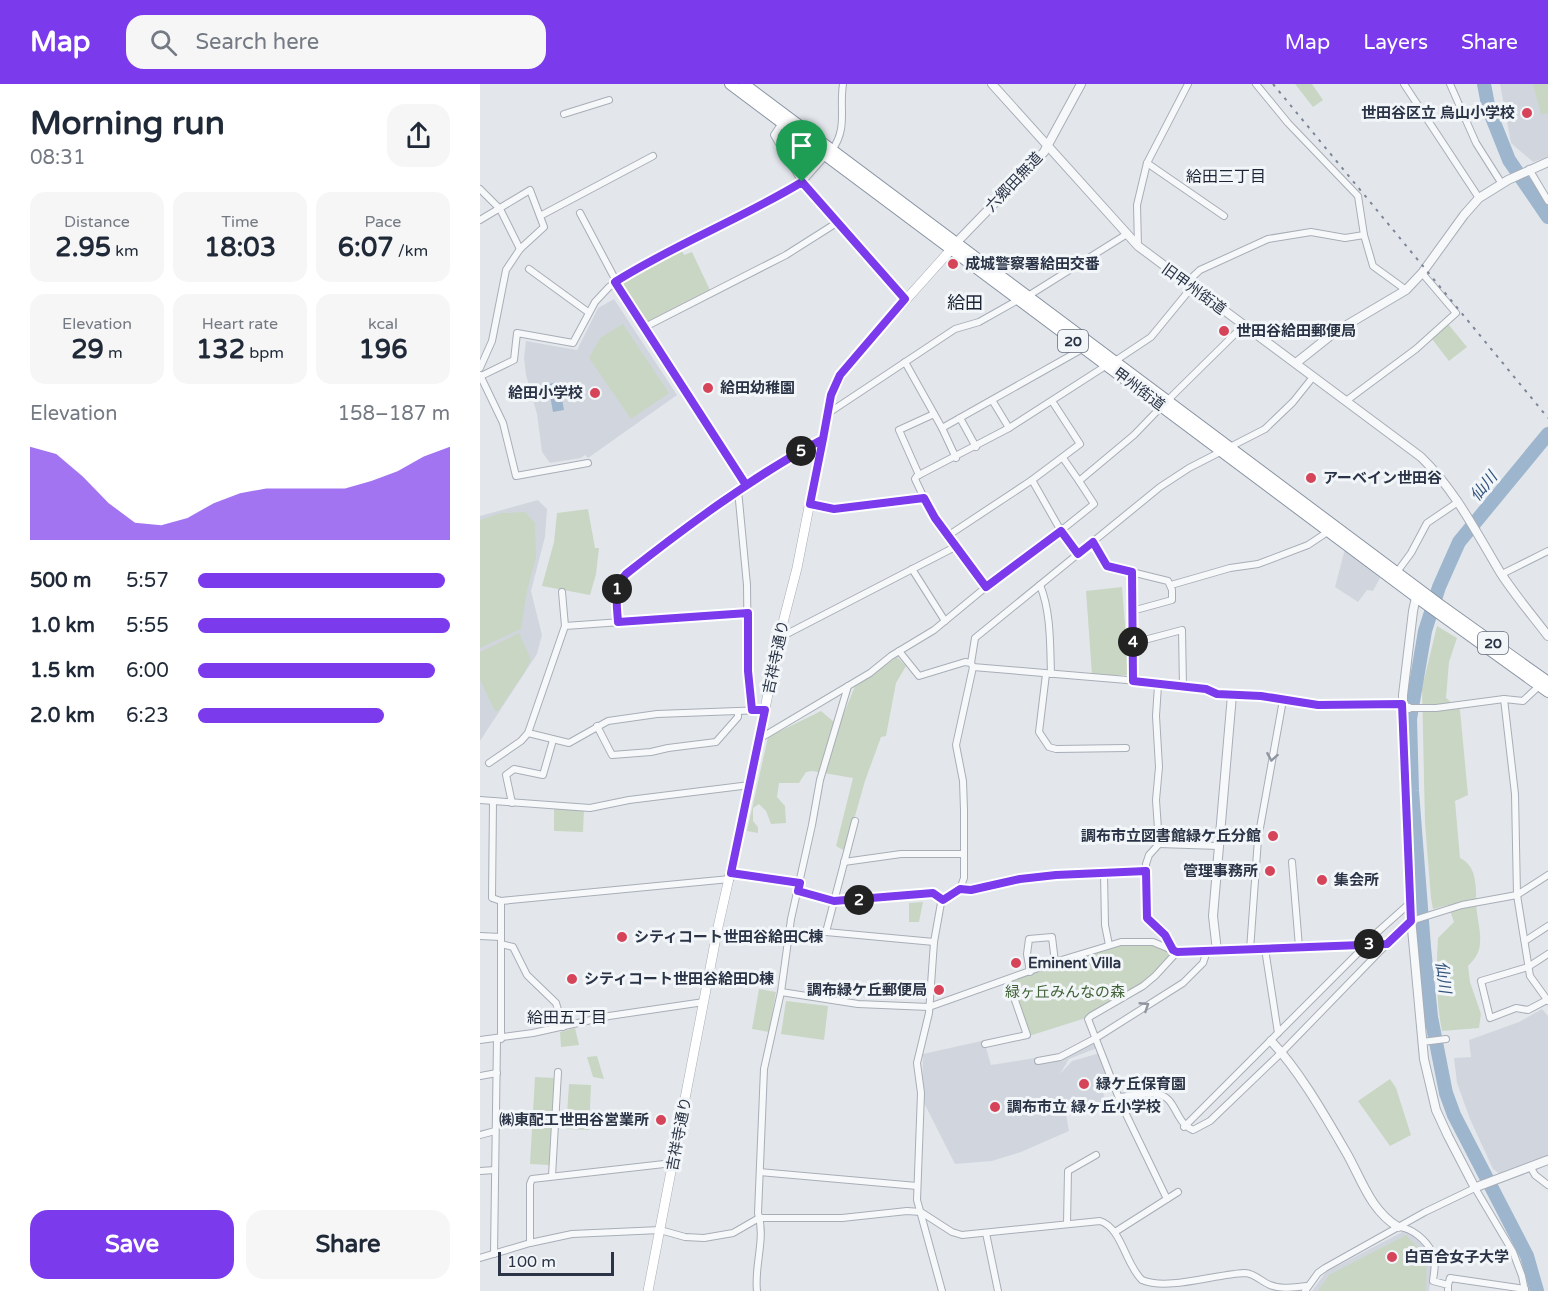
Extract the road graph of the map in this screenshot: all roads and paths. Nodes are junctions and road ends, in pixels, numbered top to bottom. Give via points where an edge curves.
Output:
1 (730, 84) edge
2 (745, 84) edge
3 (843, 84) edge
4 (992, 84) edge
5 (1082, 84) edge
6 (1188, 84) edge
7 (1256, 84) edge
8 (1404, 84) edge
9 (1450, 84) edge
10 (609, 100) dead end
11 (564, 114) dead end
12 (782, 123) junction
13 (1047, 144) junction
14 (829, 153) junction
15 (654, 156) dead end
16 (1548, 162) edge
17 (1147, 163) junction
18 (1527, 170) junction
19 (802, 182) junction
20 (1502, 184) junction
21 (480, 189) edge
22 (1479, 198) junction
23 (1548, 201) edge
24 (501, 209) junction
25 (580, 213) dead end
26 (540, 216) junction
27 (1224, 216) dead end
28 (480, 220) edge
29 (838, 222) junction
30 (1127, 234) junction
31 (1364, 234) junction
32 (954, 246) junction
33 (1138, 246) junction
34 (520, 249) junction
35 (529, 269) dead end
36 (1422, 273) junction
37 (615, 282) junction
38 (1189, 285) junction
39 (1406, 290) junction
40 (1023, 298) junction
41 (905, 299) junction
42 (588, 312) junction
43 (1244, 325) junction
44 (644, 328) junction
45 (1084, 348) junction
46 (905, 362) junction
47 (1111, 363) junction
48 (1296, 363) junction
49 (480, 373) edge
50 (1313, 377) junction
51 (992, 400) junction
52 (1052, 400) junction
53 (1346, 400) junction
54 (1165, 403) junction
55 (934, 414) junction
56 (827, 415) junction
57 (960, 418) junction
58 (942, 428) junction
59 (1009, 428) junction
60 (823, 439) junction
61 (976, 447) junction
62 (1226, 448) junction
63 (956, 458) junction
64 (1063, 458) junction
65 (588, 463) dead end
66 (920, 475) junction
67 (1032, 480) junction
68 (1079, 481) junction
69 (746, 485) junction
70 (738, 490) junction
71 (924, 498) junction
72 (1458, 502) junction
73 (810, 504) junction
74 (1061, 531) junction
75 (1329, 531) junction
76 (949, 535) junction
77 (1093, 542) junction
78 (955, 547) junction
79 (1548, 551) edge
80 (1078, 554) junction
81 (912, 569) junction
82 (1132, 572) junction
83 (1397, 572) junction
84 (1502, 574) junction
85 (1040, 585) junction
86 (1171, 585) junction
87 (986, 587) junction
88 (562, 592) dead end
89 (1421, 595) junction
90 (1132, 611) junction
91 (748, 613) junction
92 (945, 621) junction
93 (618, 622) junction
94 (565, 626) junction
95 (1548, 636) edge
96 (779, 638) junction
97 (1133, 643) junction
98 (899, 651) junction
99 (972, 665) junction
100 (1049, 674) junction
101 (1133, 681) junction
102 (1158, 685) junction
103 (848, 686) junction
104 (1183, 687) junction
105 (1545, 687) edge
106 (1217, 694) joint
107 (1232, 695) junction
108 (1504, 699) junction
109 (1282, 700) junction
110 (1406, 706) junction
111 (752, 710) junction
112 (765, 710) junction
113 (738, 711) junction
114 (597, 726) junction
115 (528, 733) junction
116 (553, 740) junction
117 (759, 740) junction
118 (1126, 747) dead end
119 (489, 763) dead end
120 (750, 785) junction
121 (480, 800) edge
122 (494, 801) junction
123 (512, 802) junction
124 (855, 821) dead end
125 (1159, 844) junction
126 (1218, 846) junction
127 (963, 854) junction
128 (844, 862) junction
129 (1292, 862) dead end
130 (1146, 871) junction
131 (1104, 873) junction
132 (1548, 875) edge
133 (730, 876) junction
134 (800, 883) junction
135 (960, 889) junction
136 (798, 891) junction
137 (1517, 895) junction
138 (943, 900) junction
139 (501, 901) junction
140 (834, 901) junction
141 (1410, 903) junction
142 (1414, 921) junction
143 (1548, 926) edge
144 (480, 936) edge
145 (501, 941) junction
146 (1525, 941) junction
147 (934, 942) junction
148 (1364, 944) junction
149 (1387, 944) junction
150 (1109, 945) junction
151 (1299, 947) junction
152 (1265, 949) junction
153 (1250, 950) junction
154 (1175, 951) junction
155 (1207, 951) junction
156 (1217, 951) junction
157 (1548, 954) edge
158 (1055, 962) junction
159 (1528, 967) junction
160 (1030, 972) junction
161 (1008, 980) junction
162 (781, 992) junction
163 (1547, 1001) edge
164 (704, 1002) junction
165 (929, 1007) junction
166 (1301, 1010) junction
167 (1312, 1020) junction
168 (563, 1027) junction
169 (1278, 1033) junction
170 (1096, 1038) junction
171 (499, 1039) junction
172 (480, 1040) edge
173 (1446, 1040) dead end
174 (1270, 1041) junction
175 (1425, 1042) junction
176 (985, 1044) dead end
177 (1282, 1052) junction
178 (1038, 1061) dead end
179 (558, 1072) dead end
180 (497, 1073) junction
181 (480, 1076) edge
182 (1119, 1097) junction
183 (1184, 1126) junction
184 (495, 1131) junction
185 (480, 1135) edge
186 (1096, 1155) dead end
187 (1548, 1160) edge
188 (673, 1163) junction
189 (1530, 1166) junction
190 (495, 1170) junction
191 (480, 1171) edge
192 (760, 1172) junction
193 (552, 1176) junction
194 (1548, 1185) edge
195 (917, 1186) junction
196 (1477, 1187) junction
197 (1178, 1192) dead end
198 (1167, 1199) junction
199 (921, 1212) junction
200 (759, 1218) junction
201 (1067, 1224) junction
202 (1398, 1227) junction
203 (660, 1230) junction
204 (1115, 1232) junction
205 (986, 1233) junction
206 (530, 1243) junction
207 (494, 1254) junction
208 (480, 1258) edge
209 (1448, 1288) edge
210 (1306, 1289) edge
211 (1525, 1290) edge
212 (648, 1291) edge
213 (758, 1291) edge
214 (942, 1291) edge
215 (998, 1291) edge

1 - 12 highway, 甲州街道 / 20
2 - 14 highway, 甲州街道 / 20
3 - 14 street via 842,129
4 - 13 street, 旧甲州街道
5 - 13 street, 六郷田無道
6 - 17 street
7 - 31 street via 1358,196
8 - 22 street
9 - 20 street via 1476,143
10 - 11 street
12 - 14 highway, 甲州街道 / 20
12 - 19 street via 774,135
13 - 30 street, 旧甲州街道
13 - 32 street, 六郷田無道 via 1044,152
14 - 19 street
14 - 32 highway, 甲州街道 / 20
15 - 26 street
16 - 18 street
17 - 27 street
17 - 33 street via 1137,205
18 - 20 street
18 - 23 street
19 - 29 street
19 - 37 street via 646,262
20 - 22 street
21 - 24 street
22 - 36 street
24 - 26 street via 530,190
24 - 28 street
24 - 34 street
25 - 37 street
26 - 34 street via 544,227
29 - 41 street
29 - 44 street via 786,255
30 - 33 street, 旧甲州街道
30 - 40 street
31 - 38 street via 1345,238 1311,232 1268,239 1200,270
31 - 39 street via 1373,266
32 - 40 highway, 甲州街道 / 20
32 - 41 main road, 吉祥寺通り
33 - 38 street, 旧甲州街道
34 - 49 street via 506,270 492,341
35 - 42 street
36 - 39 street
36 - 53 street via 1455,313 1416,349
37 - 42 street
37 - 44 street
38 - 43 street, 旧甲州街道
38 - 47 street via 1151,337
39 - 48 street via 1335,332
40 - 45 highway, 甲州街道 / 20
40 - 46 street via 979,322 955,329
40 - 47 highway, 甲州街道 / 20
41 - 56 main road, 吉祥寺通り via 840,375
42 - 49 street via 572,343 518,333 514,360
43 - 48 street, 旧甲州街道
43 - 54 street
44 - 69 street
45 - 47 highway, 甲州街道 / 20
45 - 51 street
46 - 55 street
46 - 56 street
47 - 52 street
47 - 54 highway, 甲州街道 / 20
48 - 50 street, 旧甲州街道
49 - 65 street via 503,423 516,476
50 - 53 street, 旧甲州街道
50 - 62 street via 1265,429
51 - 57 street
51 - 59 street
52 - 59 street
52 - 64 street via 1080,444
53 - 72 street, 旧甲州街道 via 1421,457
54 - 62 highway, 甲州街道 / 20
54 - 68 street
55 - 58 street
55 - 66 street via 899,430
56 - 60 main road, 吉祥寺通り
57 - 58 street
57 - 61 street
58 - 63 street
59 - 61 street
60 - 69 street
60 - 73 main road, 吉祥寺通り
61 - 63 street
62 - 75 highway, 甲州街道 / 20
62 - 77 street via 1160,487
62 - 83 highway, 甲州街道 / 20
63 - 66 street
64 - 67 street
64 - 68 street
66 - 71 street via 915,479
67 - 74 street
67 - 76 street
68 - 74 street via 1094,504
69 - 70 street
70 - 91 street
70 - 93 street via 622,579 617,589
71 - 73 street via 834,509
71 - 76 street
72 - 83 street via 1427,523
72 - 84 street, 旧甲州街道
73 - 96 main road, 吉祥寺通り
74 - 80 street
74 - 87 street
75 - 86 street via 1308,545 1258,564
75 - 89 highway, 甲州街道 / 20
76 - 78 street
77 - 80 street
77 - 82 street via 1107,566
78 - 81 street
78 - 87 street
79 - 84 street
80 - 85 street
81 - 92 street
81 - 96 street
82 - 86 street
82 - 90 street
83 - 89 highway, 甲州街道 / 20
84 - 95 street
85 - 99 street via 975,638
85 - 100 street via 1050,637
86 - 90 street via 1172,600
87 - 92 street
88 - 94 street
89 - 105 highway, 甲州街道 / 20
89 - 110 street
90 - 97 street
91 - 93 street
91 - 111 street
92 - 98 street
93 - 94 street
94 - 115 street
96 - 112 main road, 吉祥寺通り
97 - 101 street
97 - 104 street via 1182,630
98 - 99 street via 919,676 965,662
98 - 103 street
99 - 100 street
99 - 127 street via 956,745 964,790
100 - 101 street
100 - 118 street via 1039,732 1048,747
101 - 102 street
102 - 104 street
102 - 125 street
103 - 117 street
103 - 134 street via 820,780
104 - 106 street
105 - 108 street via 1523,701
106 - 107 street
107 - 109 street
107 - 126 street
108 - 110 street via 1424,708
108 - 137 street via 1515,794
109 - 110 street via 1318,705
109 -> 153 street via 1258,839
110 - 141 street
111 - 112 street
111 - 113 street
112 - 117 main road, 吉祥寺通り
113 - 114 street via 657,714
113 - 114 street via 738,717 716,742 651,752 612,755
114 - 116 street via 569,743
115 - 116 street
115 - 119 street
116 - 123 street via 543,775 514,769 506,775
117 - 120 main road, 吉祥寺通り
120 - 123 street via 590,808
120 - 133 main road, 吉祥寺通り
121 - 122 street
122 - 123 street
122 - 139 street via 492,898
124 - 128 street
125 - 126 street
125 - 130 street via 1149,855
126 - 156 street via 1212,916
127 - 128 street via 901,854
127 - 135 street via 964,878
128 - 140 street
129 - 151 street
130 - 131 street
130 - 154 street via 1147,918
131 - 135 street via 1056,875
131 - 150 street
132 - 137 street
133 - 134 street
133 - 139 street
133 - 164 main road, 吉祥寺通り
134 - 136 street
135 - 138 street
136 - 140 street
136 - 162 street
137 - 142 street via 1462,905
137 - 146 street
138 - 140 street via 933,893
138 - 147 street
139 - 145 street
140 - 147 street via 826,932
141 - 142 street
141 - 148 street
142 - 149 street
142 - 175 street
143 - 146 street
144 - 145 street
145 - 168 street via 513,947 527,975 556,1003
145 - 171 street
146 - 159 street
147 - 165 street
148 - 149 street
148 - 151 street
148 - 166 street
149 - 167 street
150 - 154 street via 1146,941
150 - 158 street
151 - 152 street
152 - 153 street
152 - 169 street
153 - 156 street
154 - 155 street
154 - 170 street via 1143,986 1090,1016
155 - 156 street
170 -> 155 street via 1183,983 1203,963
157 - 159 street
158 - 160 street
158 - 160 street via 1052,937 1029,939
159 - 163 street
159 - 163 street via 1481,981 1490,1018 1516,1008 1528,1010
160 - 161 street
161 - 165 street
161 - 176 street via 1028,1035
162 - 165 street via 858,1004
162 - 192 street via 764,1069
164 - 168 street
164 - 188 main road, 吉祥寺通り
165 - 195 street via 917,1063 921,1093
166 - 167 street
166 - 169 street
167 - 177 street
168 - 171 street
169 - 174 street
170 - 178 street via 1060,1057
170 - 182 street
171 - 172 street
171 - 180 street
173 - 175 street
174 - 177 street
174 - 183 street
175 - 196 street via 1427,1076 1436,1110
177 - 183 street via 1209,1121 1192,1130
177 - 202 street via 1345,1151 1375,1208
179 - 193 street
180 - 181 street
180 - 184 street
182 - 183 street via 1158,1094 1169,1099
182 - 198 street
184 - 185 street
184 - 190 street
186 - 201 street via 1068,1171
187 - 189 street
188 - 193 street
188 - 203 main road, 吉祥寺通り
189 - 194 street via 1535,1176
189 - 196 street
190 - 191 street
190 - 207 street
192 - 195 street
192 - 200 street
193 - 206 street via 531,1180
195 - 199 street
196 - 202 street
196 - 211 street via 1513,1252
197 - 198 street
198 - 204 street
199 - 200 street via 842,1218
199 - 205 street via 952,1232
199 - 214 street
200 - 203 street via 718,1237 685,1237
200 - 213 street
201 - 204 street via 1100,1221
201 - 205 street
202 - 209 street via 1408,1228 1420,1237 1435,1262 1433,1281
202 - 210 street via 1325,1268
203 - 206 street via 572,1234
203 - 212 main road, 吉祥寺通り
204 - 210 street via 1133,1269 1144,1282 1156,1288 1171,1290 1246,1273 1277,1287
205 - 215 street
206 - 207 street
207 - 208 street
209 - 211 street via 1450,1278

